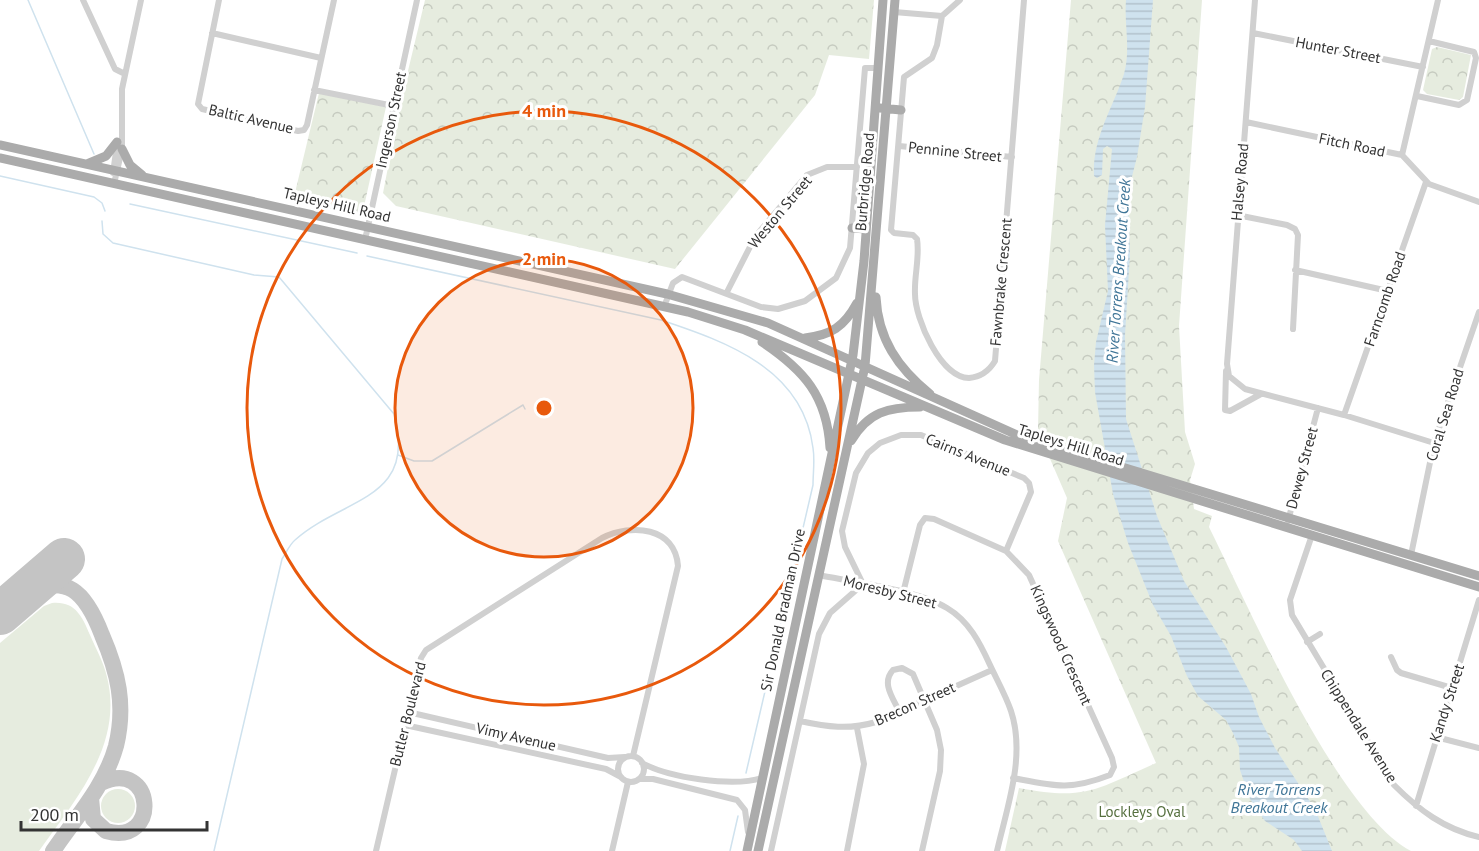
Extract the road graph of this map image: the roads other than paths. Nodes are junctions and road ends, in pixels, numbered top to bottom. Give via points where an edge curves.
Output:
1 (83, 0) edge
2 (141, 0) edge
3 (219, 0) edge
4 (334, 0) edge
5 (417, 0) edge
6 (883, 0) edge
7 (895, 0) edge
8 (960, 0) edge
9 (1024, 0) edge
10 (1255, 0) edge
11 (1438, 0) edge
12 (894, 12) junction
13 (942, 16) junction
14 (212, 33) junction
15 (1253, 33) junction
16 (1429, 41) junction
17 (321, 58) junction
18 (1423, 67) junction
19 (877, 68) junction
20 (125, 74) junction
21 (314, 90) junction
22 (1417, 96) junction
23 (394, 106) junction
24 (875, 108) junction
25 (886, 109) junction
26 (901, 110) junction
27 (1246, 122) junction
28 (0, 145) edge
29 (119, 146) junction
30 (899, 146) junction
31 (1402, 155) junction
32 (1011, 157) junction
33 (0, 158) edge
34 (85, 165) junction
35 (857, 167) junction
36 (115, 171) junction
37 (146, 178) junction
38 (1426, 182) junction
39 (114, 184) junction
40 (1479, 202) edge
41 (1237, 215) junction
42 (368, 227) junction
43 (852, 228) junction
44 (866, 229) junction
45 (365, 240) junction
46 (1295, 270) junction
47 (872, 280) junction
48 (1389, 291) junction
49 (727, 292) junction
50 (667, 294) junction
51 (860, 296) junction
52 (664, 307) junction
53 (1479, 312) edge
54 (1293, 329) dead end
55 (745, 330) junction
56 (802, 339) junction
57 (852, 360) junction
58 (1227, 364) junction
59 (865, 366) junction
60 (849, 375) junction
61 (862, 380) junction
62 (1262, 394) junction
63 (943, 403) junction
64 (925, 408) junction
65 (1318, 408) junction
66 (1344, 415) junction
67 (1434, 443) junction
68 (847, 448) junction
69 (1084, 461) junction
70 (830, 463) junction
71 (1253, 512) junction
72 (1287, 523) junction
73 (1313, 531) junction
74 (1006, 551) junction
75 (812, 553) junction
76 (1410, 560) junction
77 (818, 575) junction
78 (1479, 576) edge
79 (804, 584) junction
80 (862, 584) junction
81 (1479, 587) edge
82 (903, 593) junction
83 (1479, 600) edge
84 (1320, 634) dead end
85 (1307, 642) junction
86 (1391, 657) dead end
87 (992, 670) junction
88 (1452, 688) junction
89 (924, 699) junction
90 (899, 711) junction
91 (408, 712) junction
92 (800, 721) junction
93 (405, 725) junction
94 (857, 728) junction
95 (1436, 737) junction
96 (1479, 748) edge
97 (633, 756) junction
98 (626, 758) junction
99 (642, 763) junction
100 (621, 777) junction
101 (762, 778) junction
102 (1013, 778) junction
103 (639, 779) junction
104 (628, 782) junction
105 (1416, 806) junction
106 (1479, 837) edge
107 (747, 848) edge
108 (376, 851) edge
109 (612, 851) edge
110 (758, 851) edge
111 (771, 851) edge
112 (847, 851) edge
113 (922, 851) edge
114 (997, 851) edge

1 - 20 street via 115,69
2 - 20 street
3 - 14 street, Baltic Avenue
4 - 17 street
5 - 23 street, Ingerson Street
6 - 19 main road, Burbridge Road
7 - 12 main road, Burbridge Road
8 - 13 street
9 - 32 street, Fawnbrake Crescent
10 - 15 street, Halsey Road
11 - 16 street
12 - 13 street
12 - 25 main road, Burbridge Road
13 - 26 street, Fawnbrake Crescent via 932,58 905,74
14 - 17 street
14 - 21 street, Baltic Avenue via 198,104 202,109 304,130
15 - 18 street, Hunter Street
15 - 27 street, Halsey Road
16 - 18 street
16 - 22 street via 1474,52 1467,100 1459,105
17 - 21 street
18 - 22 street
19 - 24 main road, Burbridge Road
19 - 35 street, Burbridge Road via 865,68
20 - 29 street
21 - 23 street
22 - 31 street
23 - 42 street, Ingerson Street
24 - 25 main road
24 - 44 main road, Burbridge Road
25 - 26 main road
25 - 47 main road, Burbridge Road
26 - 30 street, Fawnbrake Crescent
27 - 31 street, Fitch Road
27 - 41 street, Halsey Road
28 - 34 main road, Tapleys Hill Road
29 - 34 main road
29 - 36 street
29 - 37 main road via 130,165
30 - 32 street, Pennine Street
30 - 32 street, Fawnbrake Crescent via 891,230 917,239 918,314 946,368 964,378 980,376 995,361
31 - 38 street, Fitch Road
33 - 39 main road, Tapleys Hill Road
34 - 36 main road, Tapleys Hill Road
35 - 43 street, Burbridge Road
35 - 49 street, Weston Street via 827,167 807,175 755,237
36 - 37 main road, Tapleys Hill Road
36 - 39 street
37 - 42 main road, Tapleys Hill Road
38 - 40 street, Fitch Road
38 - 48 street, Farncomb Road
39 - 45 main road, Tapleys Hill Road
41 - 46 street via 1295,229
41 - 58 street, Halsey Road
42 - 45 street, Ingerson Street
42 - 50 main road, Tapleys Hill Road
43 - 44 main road
43 - 49 street, Burbridge Road via 847,259 836,278 795,305 761,308
44 - 51 main road, Burbridge Road
45 - 52 main road, Tapleys Hill Road
46 - 48 street
46 - 54 street
47 - 59 main road, Burbridge Road
47 - 63 main road via 888,347 905,371
48 - 66 street, Farncomb Road
49 - 50 street via 682,276
50 - 52 street
50 - 56 main road, Tapleys Hill Road via 754,318
51 - 56 main road via 838,329
51 - 57 main road, Burbridge Road
52 - 55 main road, Tapleys Hill Road
53 - 67 street, Coral Sea Road
55 - 60 main road, Tapleys Hill Road
55 - 70 main road via 789,360 816,394 826,420
56 - 57 main road, Tapleys Hill Road
57 - 59 main road, Tapleys Hill Road
57 - 60 main road, Burbridge Road
58 - 62 street via 1235,383
58 - 62 street, Halsey Road via 1225,410
59 - 61 main road, Burbridge Road
59 - 63 main road, Tapleys Hill Road
60 - 61 main road, Tapleys Hill Road
60 - 70 main road, Sir Donald Bradman Drive
61 - 64 main road, Tapleys Hill Road
61 - 68 main road, Sir Donald Bradman Drive
62 - 65 street
63 - 69 main road, Tapleys Hill Road
64 - 68 main road via 898,407 875,414 862,425
64 - 69 main road, Tapleys Hill Road via 991,435
65 - 66 street
65 - 72 street, Dewey Street
66 - 67 street
67 - 76 street, Coral Sea Road
68 - 77 main road, Sir Donald Bradman Drive
69 - 71 main road, Tapleys Hill Road via 1169,491
69 - 71 main road, Tapleys Hill Road via 1162,479
70 - 75 main road, Sir Donald Bradman Drive
71 - 72 main road, Tapleys Hill Road
72 - 73 main road, Tapleys Hill Road
73 - 76 main road, Tapleys Hill Road
73 - 85 street, Chippendale Avenue via 1289,606
74 - 80 street, Cairns Avenue via 1031,492 1027,481 941,442 921,435 901,435 872,448 856,473 842,531
74 - 82 street, Kingswood Crescent via 925,518
74 - 102 street, Kingswood Crescent via 1029,575 1113,767 1110,775 1076,787
75 - 77 main road
75 - 79 main road, Sir Donald Bradman Drive
76 - 78 main road, Tapleys Hill Road
76 - 81 main road, Tapleys Hill Road
77 - 79 main road
77 - 80 street, Moresby Street
77 - 110 main road, Sir Donald Bradman Drive
79 - 101 main road, Sir Donald Bradman Drive
80 - 82 street, Moresby Street
80 - 92 street via 823,623
82 - 87 street, Moresby Street via 946,607 964,621 979,641
83 - 88 street, Kandy Street
84 - 85 street
85 - 105 street, Chippendale Avenue via 1382,768
86 - 88 street via 1401,673
87 - 89 street, Brecon Street
87 - 102 street, Moresby Street via 1016,731
88 - 95 street, Kandy Street
89 - 90 street, Brecon Street
89 - 90 street via 910,671 895,669 889,674 888,688
89 - 113 street via 941,750
90 - 94 street, Brecon Street
91 - 93 street, Butler Boulevard
91 - 97 street, Butler Boulevard via 426,650 615,531 663,536 675,550 678,566
91 - 98 street, Vimy Avenue via 608,758
92 - 94 street, Brecon Street via 831,728
92 - 111 street
93 - 100 street, Vimy Avenue via 606,769
93 - 108 street, Butler Boulevard
94 - 112 street via 864,764
95 - 96 street
95 - 105 street, Kandy Street
97 - 98 street
97 - 99 street
98 - 100 street via 619,765
99 - 101 street via 714,781 748,782
99 - 103 street
100 - 104 street
101 - 107 main road, Sir Donald Bradman Drive
102 - 114 street, Moresby Street
103 - 104 street
103 - 107 street via 737,800 747,816
104 - 109 street
105 - 106 street, Chippendale Avenue via 1447,827

